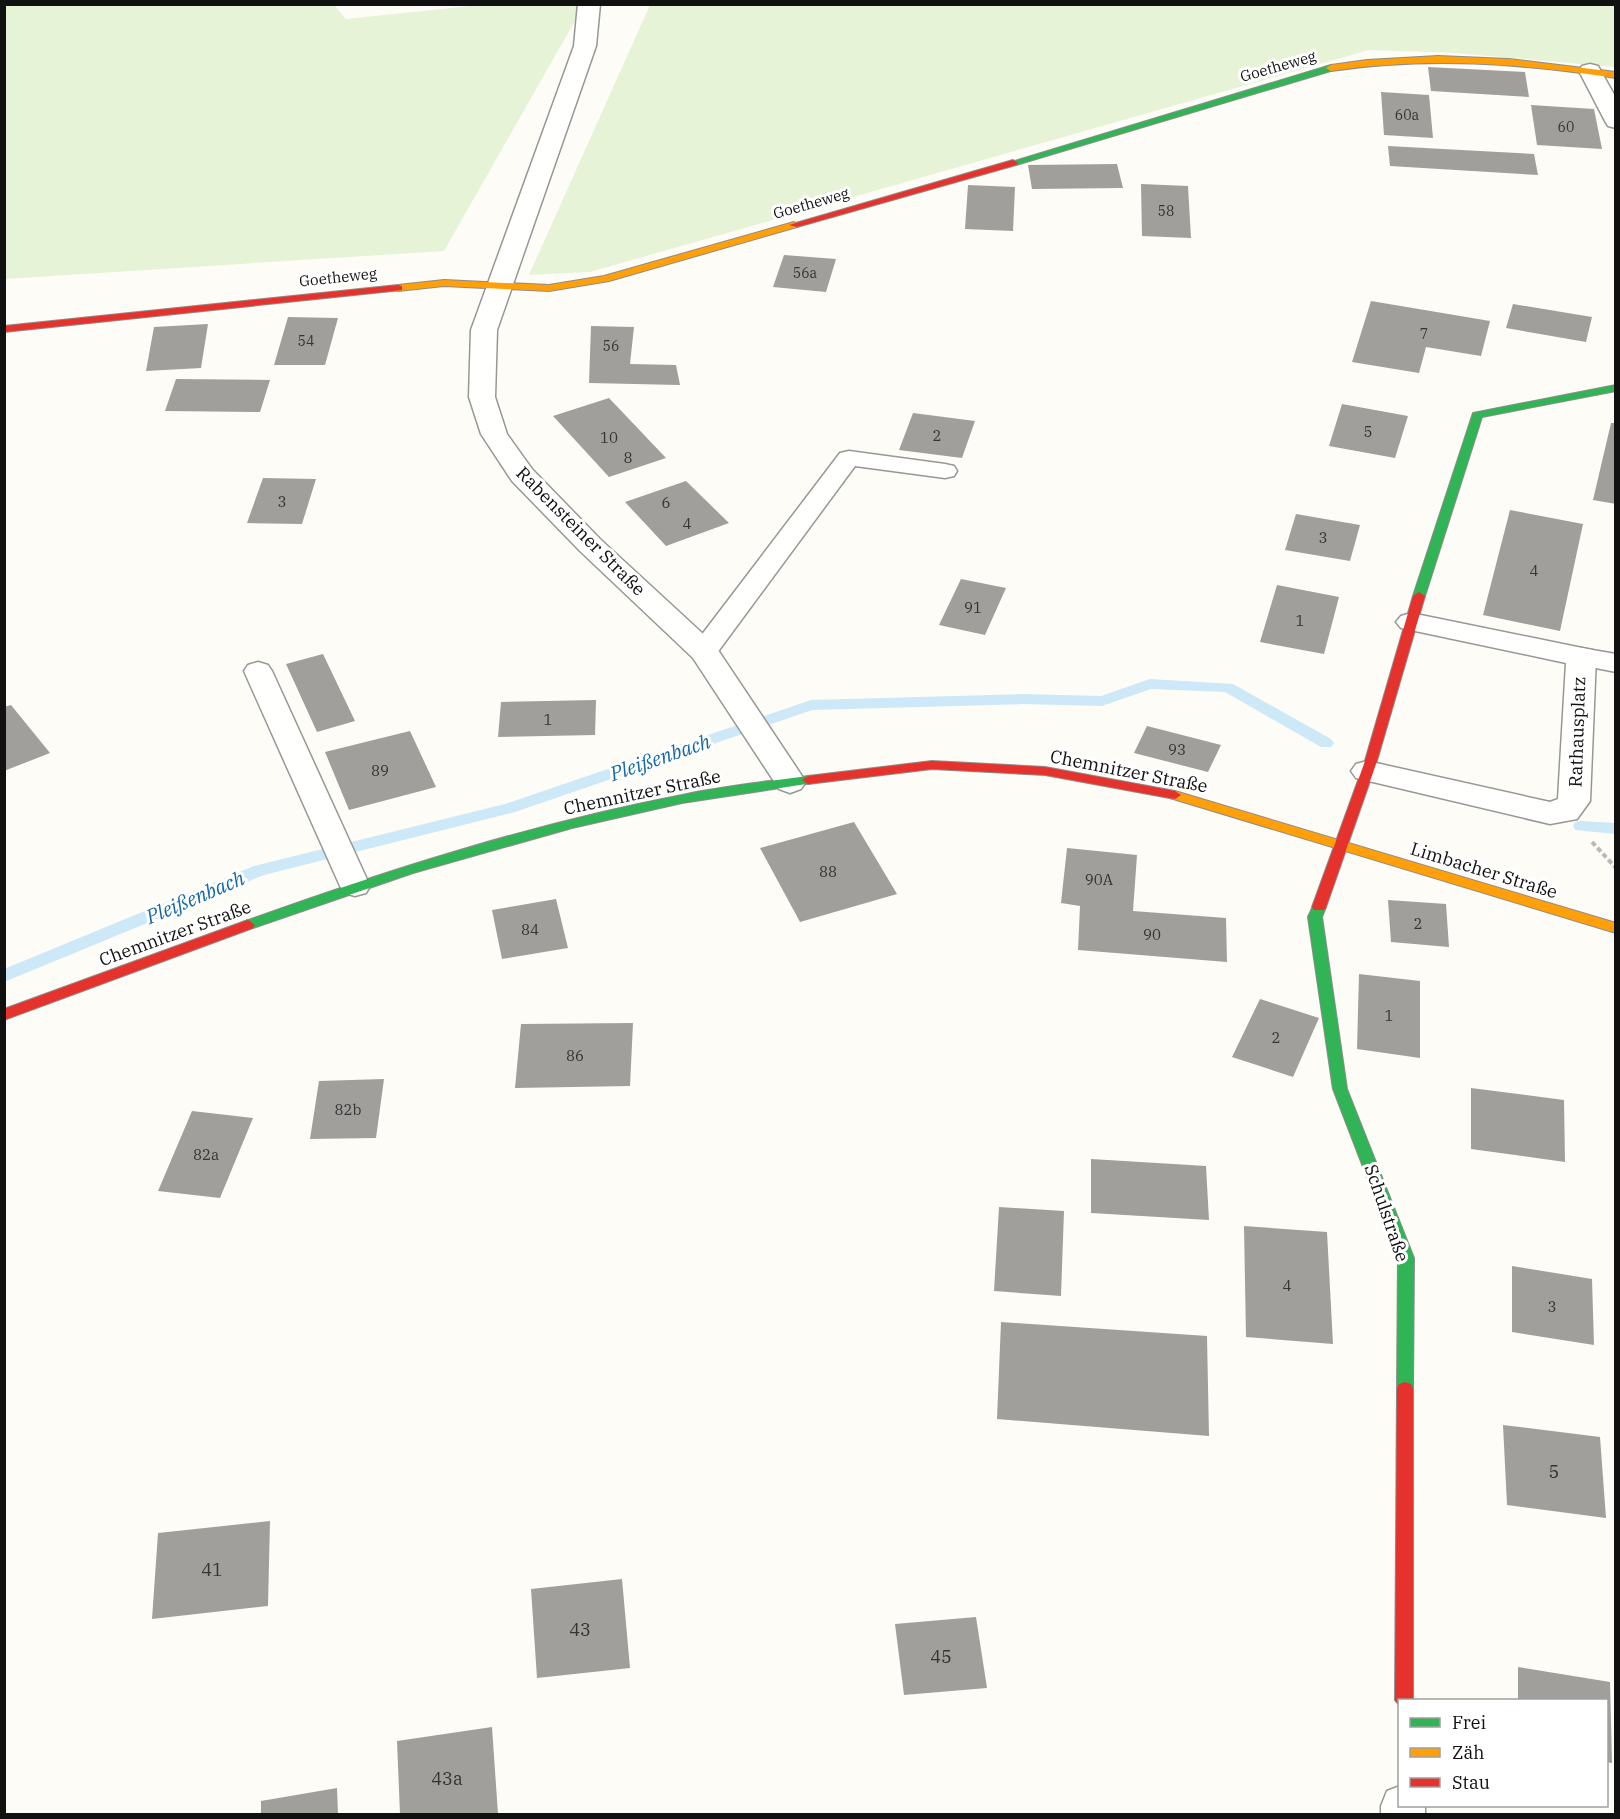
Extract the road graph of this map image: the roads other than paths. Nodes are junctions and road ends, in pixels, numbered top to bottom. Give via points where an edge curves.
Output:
1 (589, 4) edge
2 (1590, 71) junction
3 (1616, 75) edge
4 (1616, 121) edge
5 (499, 284) junction
6 (4, 329) edge
7 (1615, 386) edge
8 (945, 471) dead end
9 (1411, 622) junction
10 (704, 651) junction
11 (1581, 657) junction
12 (1616, 663) edge
13 (258, 671) dead end
14 (1367, 771) junction
15 (790, 782) junction
16 (1342, 846) junction
17 (351, 876) junction
18 (1616, 928) edge
19 (4, 1015) edge
20 (1404, 1699) edge

1 - 5 street, Rabensteiner Straße via 585,46
2 - 3 street, Goetheweg
2 - 4 street
2 - 5 street, Goetheweg via 1485,60 1357,62 605,279 549,288
5 - 6 street, Goetheweg via 421,285
5 - 10 street, Rabensteiner Straße via 484,330 482,397 494,434 537,491
7 - 9 street via 1477,415
8 - 10 lane via 849,458
9 - 11 street, Rathausplatz
9 - 14 street
10 - 15 street, Rabensteiner Straße
11 - 12 lane
11 - 14 street, Rathausplatz via 1574,801 1566,811 1550,813
13 - 17 lane
14 - 16 street
15 - 16 street, Chemnitzer Straße via 932,765 1045,771 1181,796
15 - 17 street, Chemnitzer Straße via 683,799
16 - 18 street, Limbacher Straße
16 - 20 street, Schulstraße via 1315,917 1340,1089 1406,1258
17 - 19 street, Chemnitzer Straße

